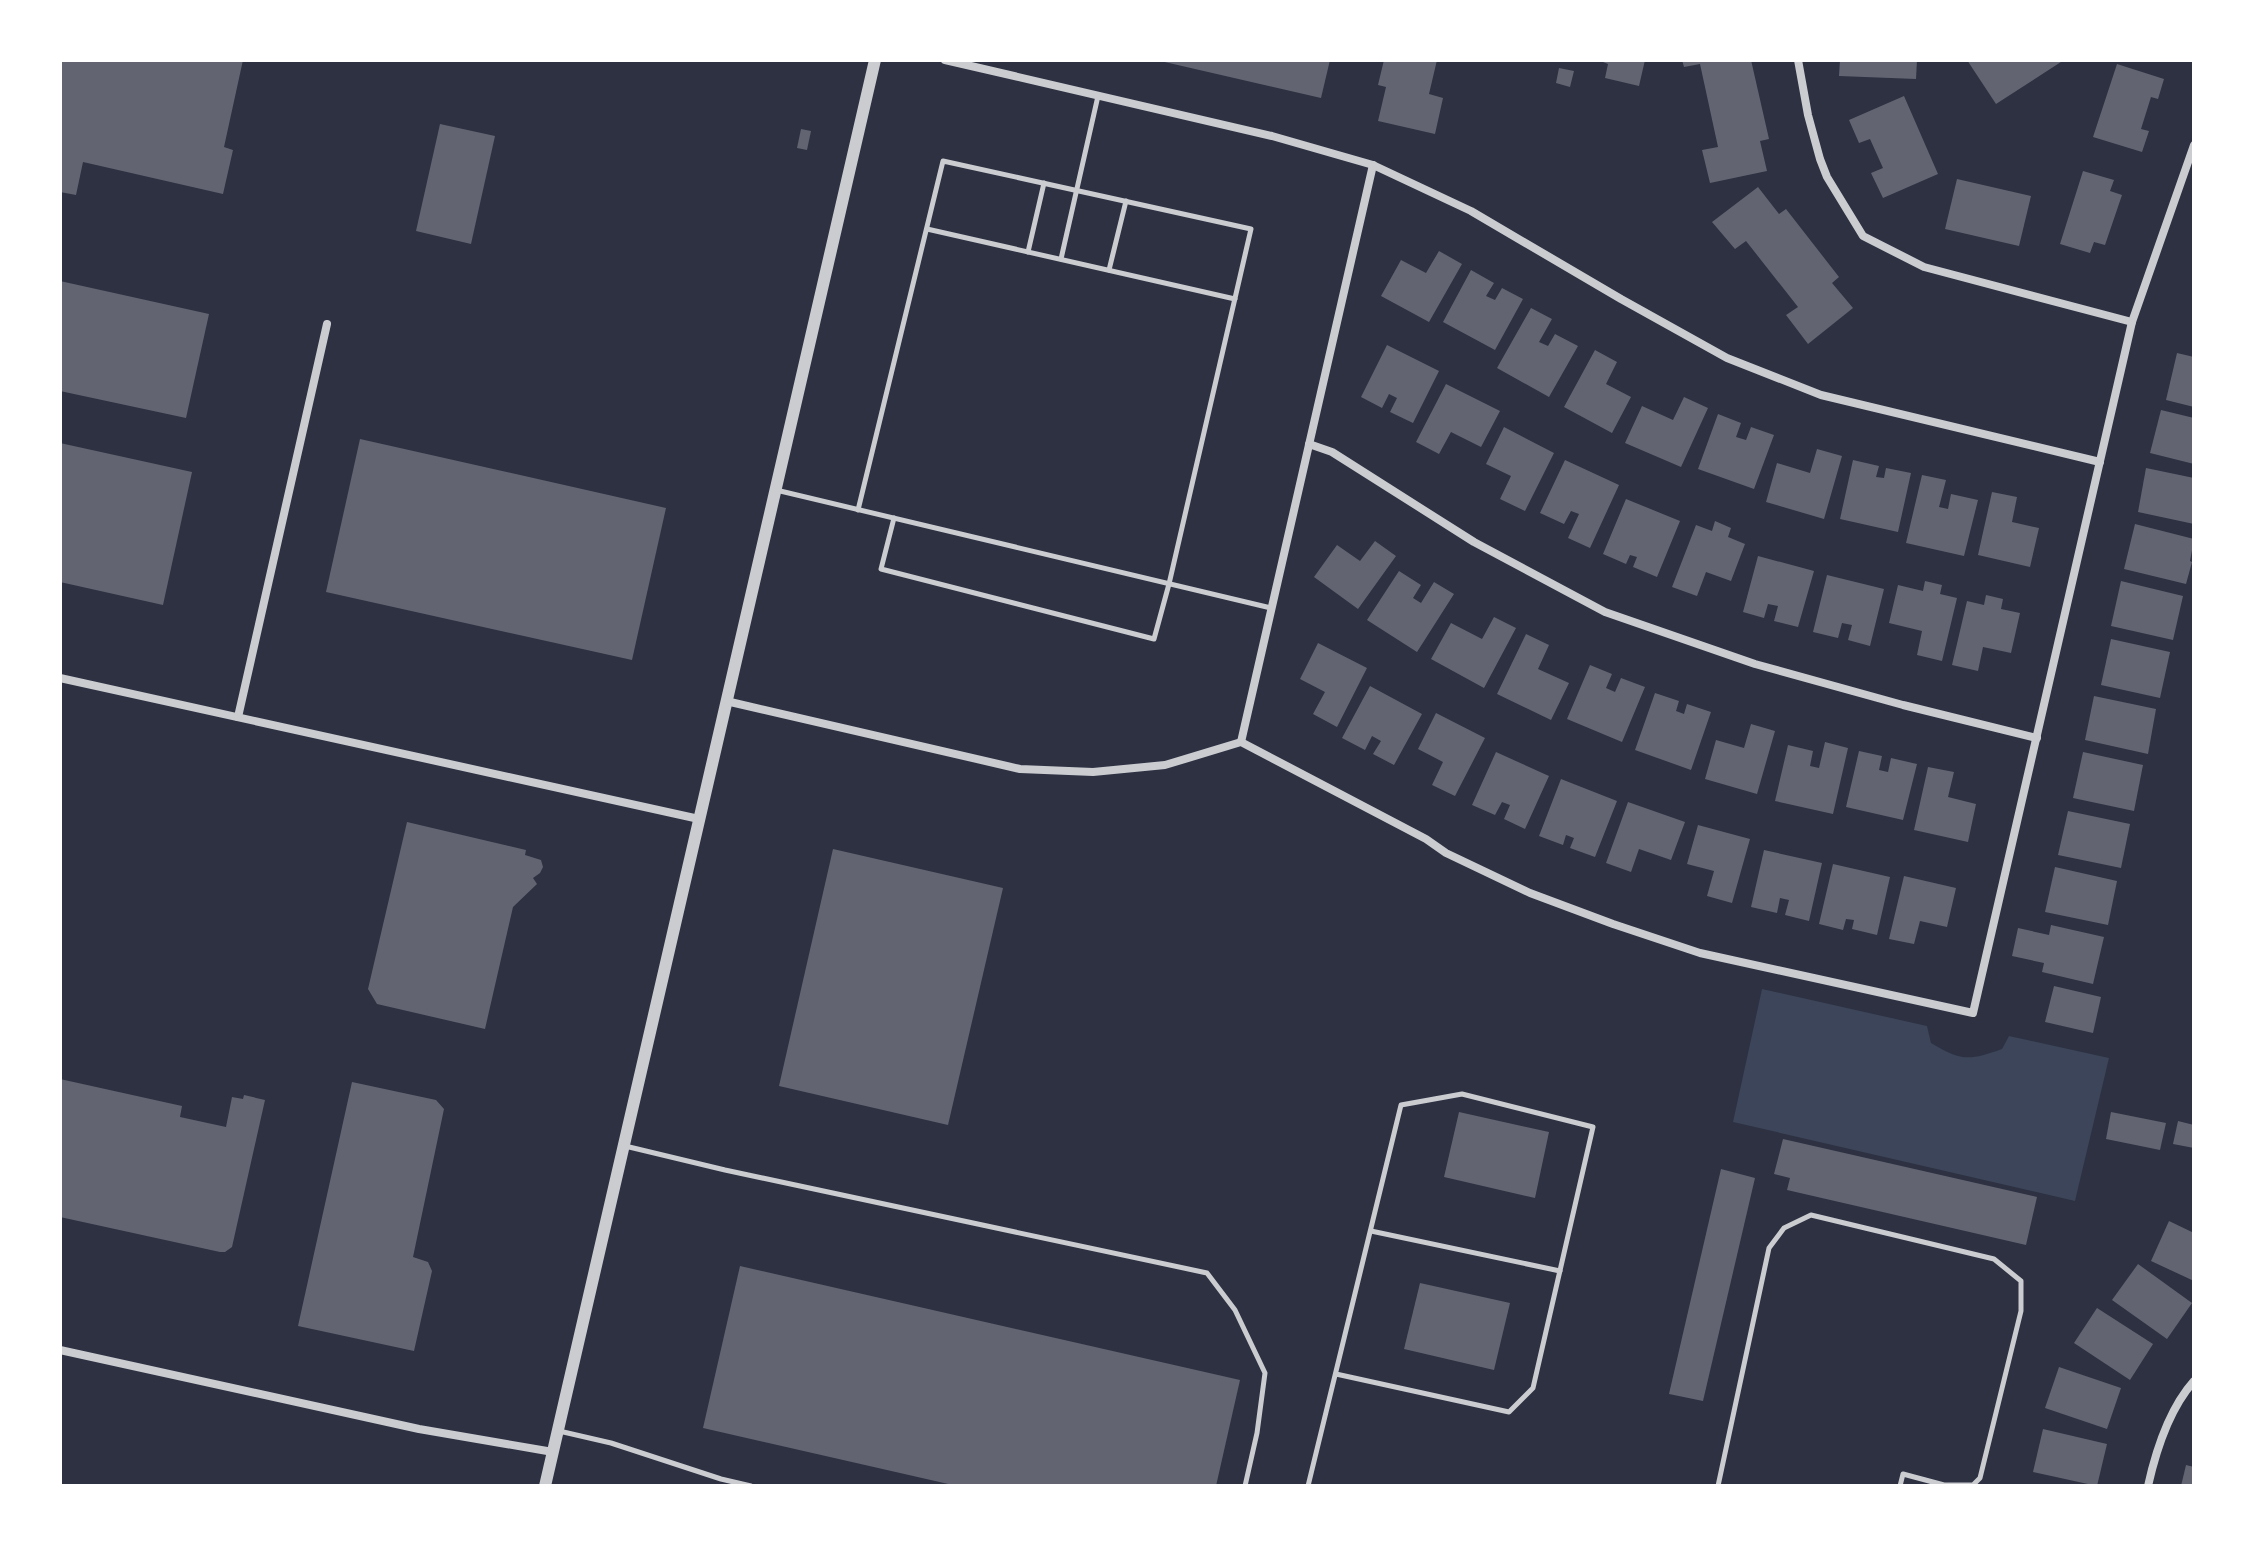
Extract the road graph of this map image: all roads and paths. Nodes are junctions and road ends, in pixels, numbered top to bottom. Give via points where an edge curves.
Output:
1 (875, 60) edge
2 (945, 60) edge
3 (1798, 60) edge
4 (1098, 95) junction
5 (2194, 145) edge
6 (1373, 165) junction
7 (1044, 183) junction
8 (1077, 190) junction
9 (1126, 201) junction
10 (927, 229) junction
11 (1028, 252) junction
12 (1061, 259) junction
13 (1109, 270) junction
14 (1235, 299) junction
15 (2132, 322) junction
16 (327, 324) dead end
17 (1309, 444) junction
18 (2100, 462) junction
19 (775, 490) junction
20 (858, 510) junction
21 (894, 518) junction
22 (1169, 584) junction
23 (1271, 608) junction
24 (60, 678) edge
25 (726, 701) junction
26 (238, 717) junction
27 (2037, 738) junction
28 (1241, 742) junction
29 (699, 819) junction
30 (624, 1146) junction
31 (1371, 1231) junction
32 (1560, 1271) junction
33 (60, 1350) edge
34 (1336, 1374) junction
35 (2193, 1384) edge
36 (558, 1431) junction
37 (553, 1452) junction
38 (545, 1486) edge
39 (751, 1486) edge
40 (1245, 1486) edge
41 (1308, 1486) edge
42 (1718, 1486) edge
43 (1900, 1486) edge
44 (2148, 1486) edge

1 - 19 street
2 - 4 street
3 - 15 street via 1820,159 1863,236 1924,267
4 - 6 street
4 - 8 lane
5 - 15 street
6 - 17 street
6 - 18 street via 1471,211 1727,358 1821,395
7 - 8 lane
7 - 10 lane via 943,161
7 - 11 lane
8 - 9 lane
8 - 12 lane
9 - 13 lane
9 - 14 lane via 1251,229
10 - 11 lane
10 - 20 lane
11 - 12 lane
12 - 13 lane
13 - 14 lane
14 - 22 lane
15 - 18 street
16 - 26 street
17 - 23 street
17 - 27 street via 1332,452 1474,542 1605,612 1755,664
18 - 27 street
19 - 20 lane
19 - 25 street
20 - 21 lane
21 - 22 lane
21 - 22 lane via 881,569 1154,639
22 - 23 lane
23 - 28 street
24 - 26 street
25 - 28 street via 1020,769 1093,772 1165,765
25 - 29 street
26 - 29 street
27 - 28 street via 1973,1013 1700,953 1613,924 1446,853
29 - 30 street
30 - 36 street
30 - 40 lane via 1207,1273 1235,1310 1265,1373
31 - 32 lane
31 - 32 lane via 1401,1105 1462,1094 1593,1127
31 - 34 lane
32 - 34 lane via 1533,1388 1509,1412
33 - 37 street via 419,1429
34 - 41 lane
35 - 44 street via 2171,1417
36 - 37 street
36 - 39 lane
37 - 38 street
42 - 43 lane via 1769,1248 1784,1228 1811,1215 1994,1259 2021,1281 2021,1311 1980,1478 1973,1485 1944,1485 1903,1474

